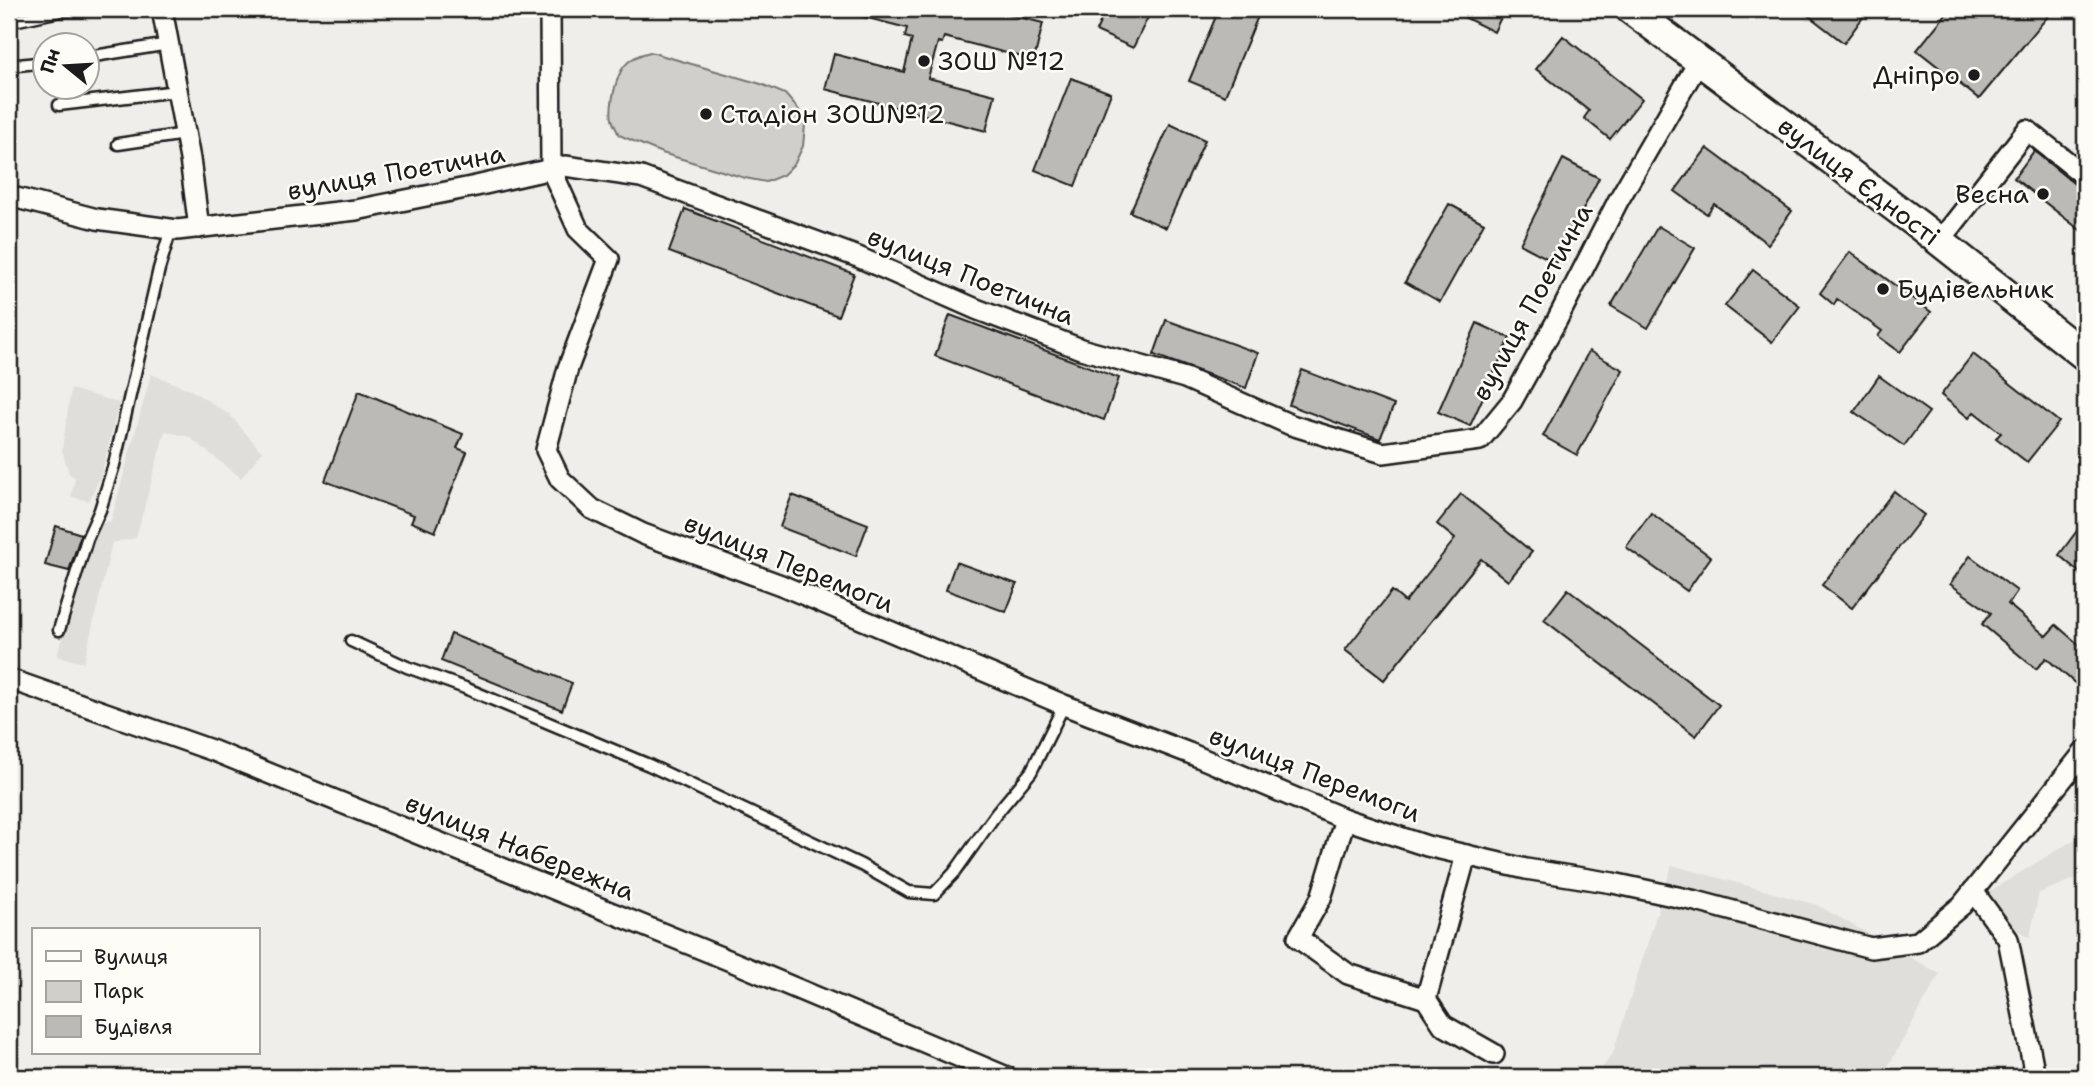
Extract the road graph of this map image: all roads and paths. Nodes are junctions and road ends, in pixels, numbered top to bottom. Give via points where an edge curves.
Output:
1 (86, 9) edge
2 (162, 9) edge
3 (550, 9) edge
4 (1630, 9) edge
5 (9, 22) edge
6 (169, 44) junction
7 (102, 55) edge
8 (1699, 61) junction
9 (32, 64) edge
10 (9, 66) edge
11 (177, 91) junction
12 (59, 105) dead end
13 (185, 134) junction
14 (118, 144) dead end
15 (551, 169) junction
16 (2085, 176) edge
17 (9, 196) edge
18 (200, 228) junction
19 (171, 229) junction
20 (1940, 242) junction
21 (2085, 356) edge
22 (59, 630) dead end
23 (351, 641) dead end
24 (9, 679) edge
25 (1064, 705) junction
26 (2085, 751) edge
27 (1345, 819) junction
28 (1466, 855) junction
29 (1973, 891) junction
30 (1426, 999) junction
31 (1494, 1054) dead end
32 (1007, 1077) edge
33 (2031, 1077) edge

1 - 5 lane
2 - 6 street
3 - 15 street
4 - 8 street, вулиця Єдності
6 - 7 lane
6 - 11 street
8 - 15 street, вулиця Поетична via 1504,411 1480,440 1383,453 1291,425 1185,379 1081,348 976,309 858,257 641,177 565,166
8 - 20 street, вулиця Єдності
9 - 10 lane
11 - 12 lane
11 - 13 street
13 - 14 lane
13 - 18 street
15 - 18 street, вулиця Поетична via 356,210
15 - 25 street, вулиця Перемоги via 578,229 609,259 568,368 546,450 560,479 592,509 643,534 781,585
16 - 20 street via 2027,130
17 - 19 street, вулиця Поетична via 97,219
18 - 19 street, вулиця Поетична
19 - 22 lane via 114,465
20 - 21 street, вулиця Єдності
23 - 25 lane via 649,765 909,892 934,894 954,873 1031,772
24 - 32 street, вулиця Набережна via 214,751
25 - 27 street, вулиця Перемоги
26 - 29 street, вулиця Перемоги
27 - 28 street, вулиця Перемоги
27 - 30 street via 1321,898 1298,937 1348,974
28 - 29 street, вулиця Перемоги via 1696,901 1871,947 1918,942
28 - 30 street
29 - 33 street via 2008,939 2033,1065
30 - 31 street via 1443,1025

